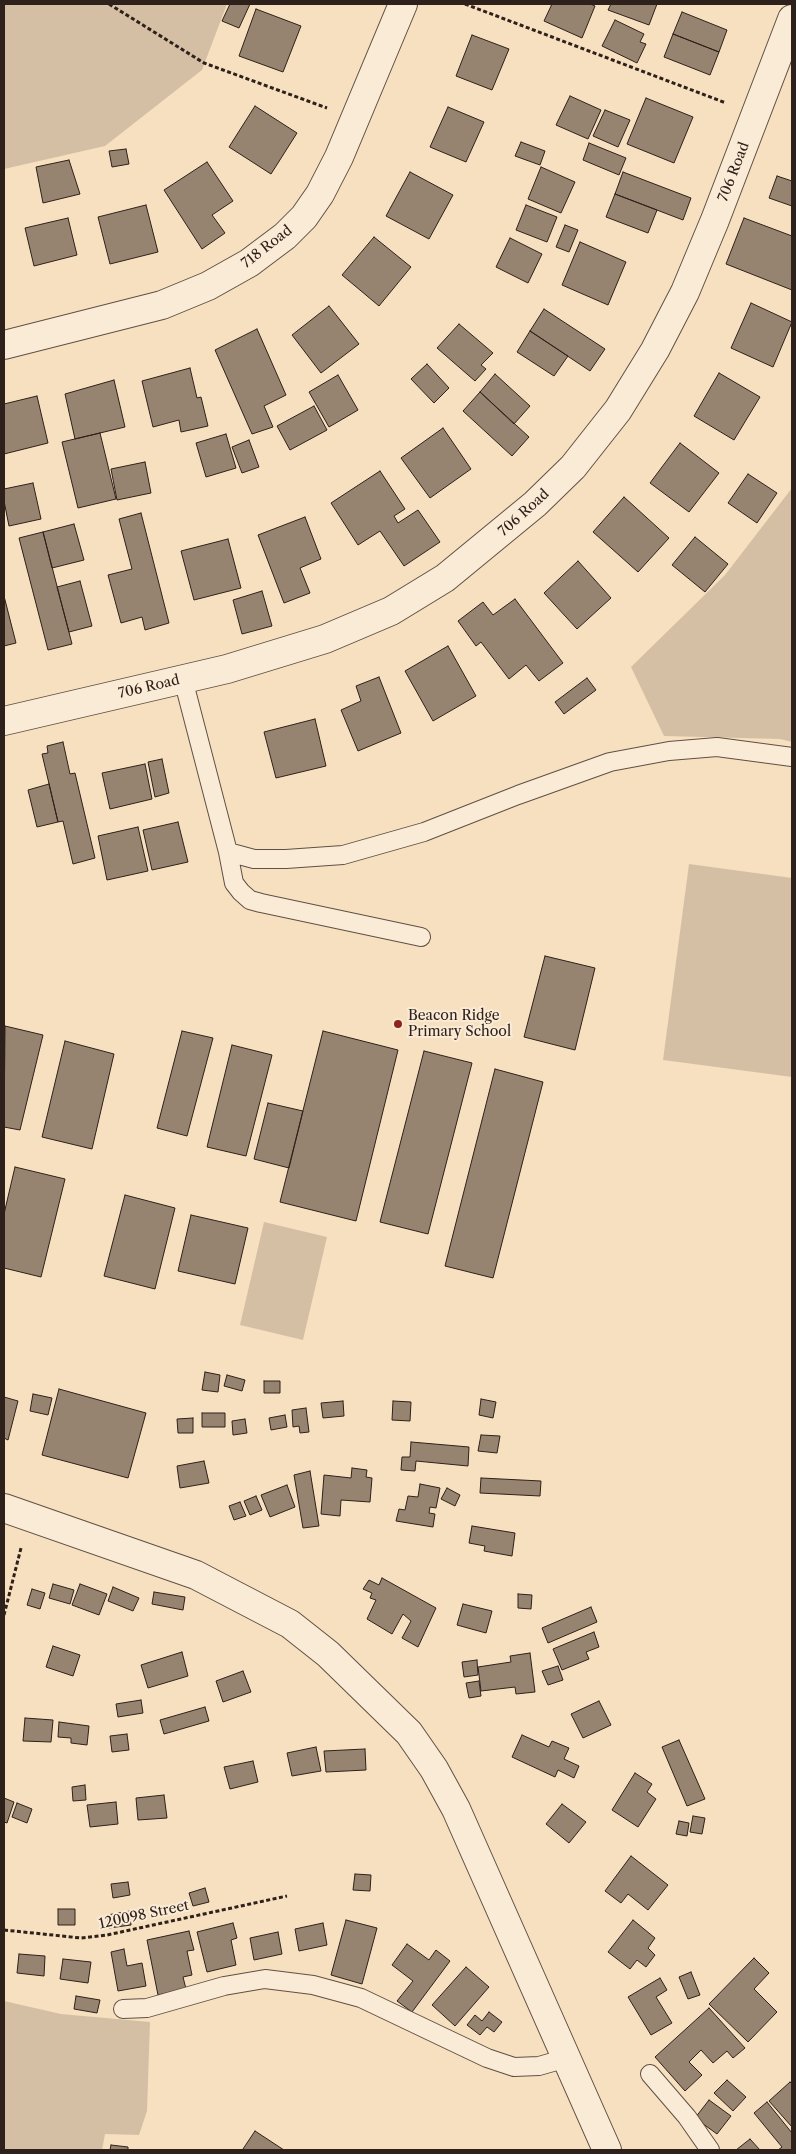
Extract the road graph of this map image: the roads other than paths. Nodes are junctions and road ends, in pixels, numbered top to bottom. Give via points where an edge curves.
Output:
1 (404, 4) edge
2 (792, 19) edge
3 (4, 345) edge
4 (183, 679) junction
5 (4, 721) edge
6 (792, 757) edge
7 (228, 852) junction
8 (420, 937) dead end
9 (4, 1508) edge
10 (123, 2009) dead end
11 (566, 2058) junction
12 (650, 2074) dead end
13 (607, 2150) edge
14 (710, 2150) edge

1 - 3 street, 718 Road via 328,179 304,216 285,236 250,263 208,286 162,305
2 - 4 street, 706 Road via 685,292 618,410 573,467 496,538 445,578 391,611 325,639
4 - 5 street, 706 Road
4 - 7 lane
6 - 7 lane via 717,746 670,751 610,762 424,832 343,855 286,859 254,858
7 - 8 lane via 234,883 250,900
9 - 11 street via 196,1575 245,1599 290,1624 373,1696 409,1733 456,1809
10 - 11 lane via 147,2008 224,1986 265,1980 313,1985 361,1998 514,2067 539,2066
11 - 13 street
12 - 14 lane

